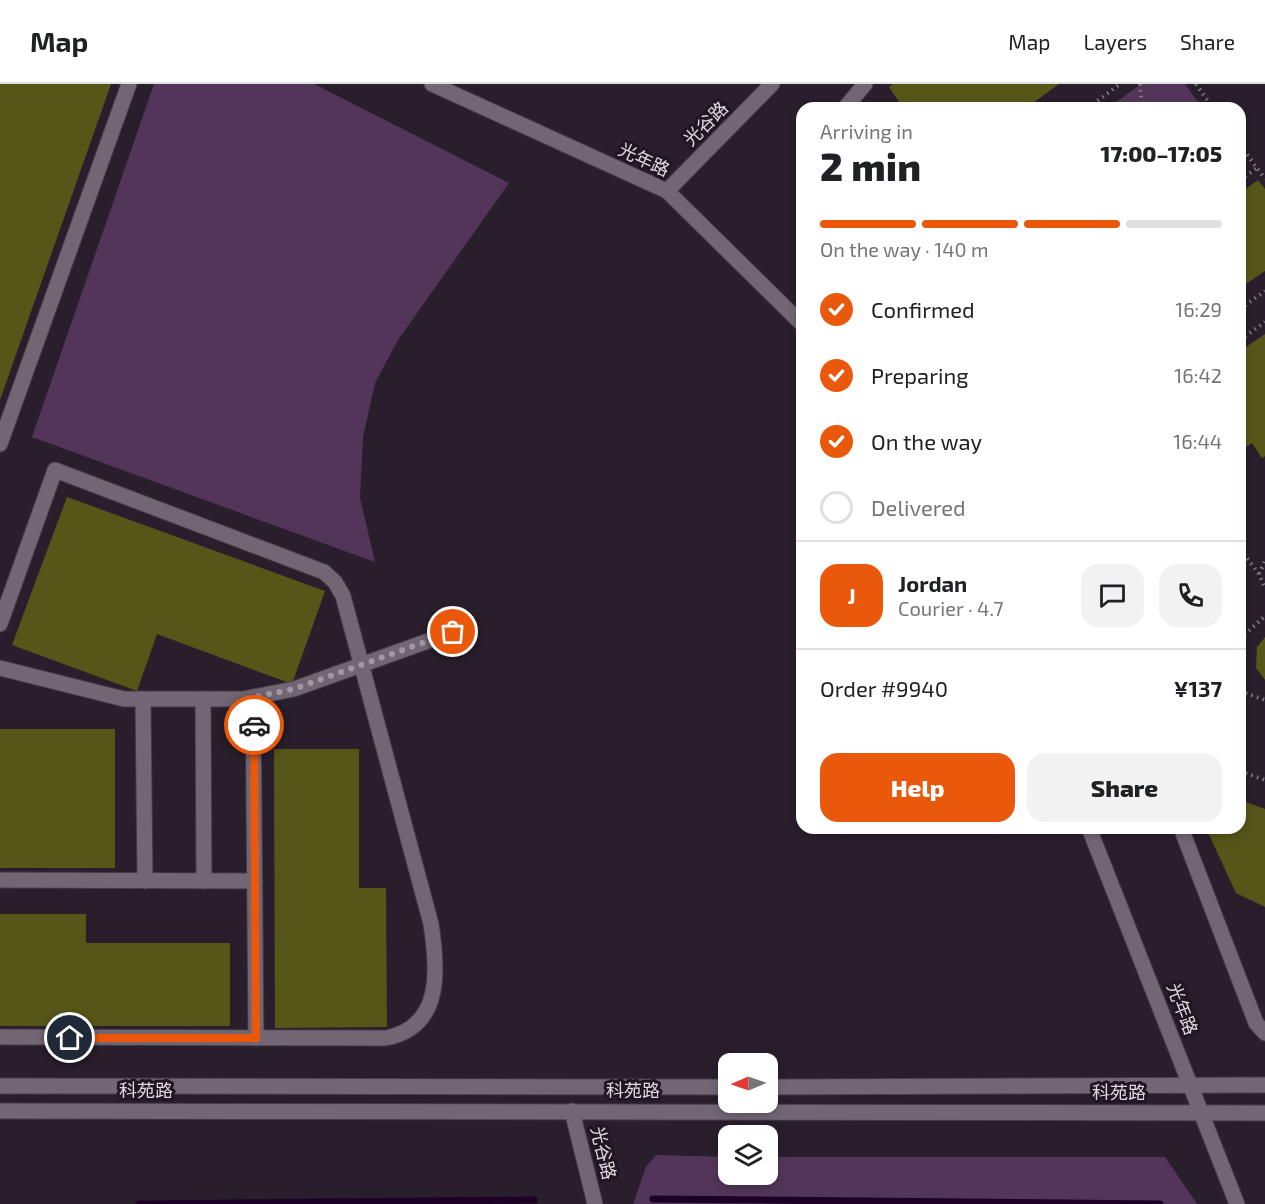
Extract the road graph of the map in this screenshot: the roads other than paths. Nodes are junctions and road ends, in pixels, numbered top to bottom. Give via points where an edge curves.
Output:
1 (129, 84) edge
2 (432, 84) edge
3 (772, 84) edge
4 (865, 84) edge
5 (850, 102) edge
6 (667, 191) junction
7 (796, 318) edge
8 (0, 444) edge
9 (0, 624) edge
10 (453, 632) dead end
11 (361, 665) junction
12 (0, 668) edge
13 (254, 697) junction
14 (143, 699) junction
15 (203, 699) junction
16 (1091, 834) edge
17 (1184, 834) edge
18 (0, 880) edge
19 (145, 881) junction
20 (204, 881) junction
21 (255, 881) junction
22 (1265, 1033) edge
23 (0, 1037) edge
24 (256, 1038) junction
25 (1190, 1085) junction
26 (1265, 1085) edge
27 (0, 1086) edge
28 (718, 1087) edge
29 (778, 1087) edge
30 (0, 1111) edge
31 (572, 1111) junction
32 (1201, 1113) junction
33 (1265, 1113) edge
34 (596, 1204) edge
35 (1237, 1204) edge

1 - 8 street
2 - 6 street, 光年路
3 - 6 street, 光谷路
4 - 5 street
6 - 7 street, 光年路
9 - 11 street via 55,470 324,572 343,596
10 - 11 street
11 - 13 street via 294,689
11 - 24 street via 431,924 436,973 433,989 422,1019 399,1036
12 - 14 street via 114,698
13 - 15 street
13 - 21 street
14 - 15 street
14 - 19 street
15 - 20 street
16 - 25 street, 光年路
17 - 22 street via 1256,1023
18 - 19 street
19 - 20 street
20 - 21 street
21 - 24 street
23 - 24 street
25 - 26 street, 科苑路
25 - 29 street, 科苑路
25 - 32 street, 光年路
27 - 28 street, 科苑路
30 - 31 street, 科苑路
31 - 32 street, 科苑路
31 - 34 street, 光谷路
32 - 33 street, 科苑路
32 - 35 street, 光年路

